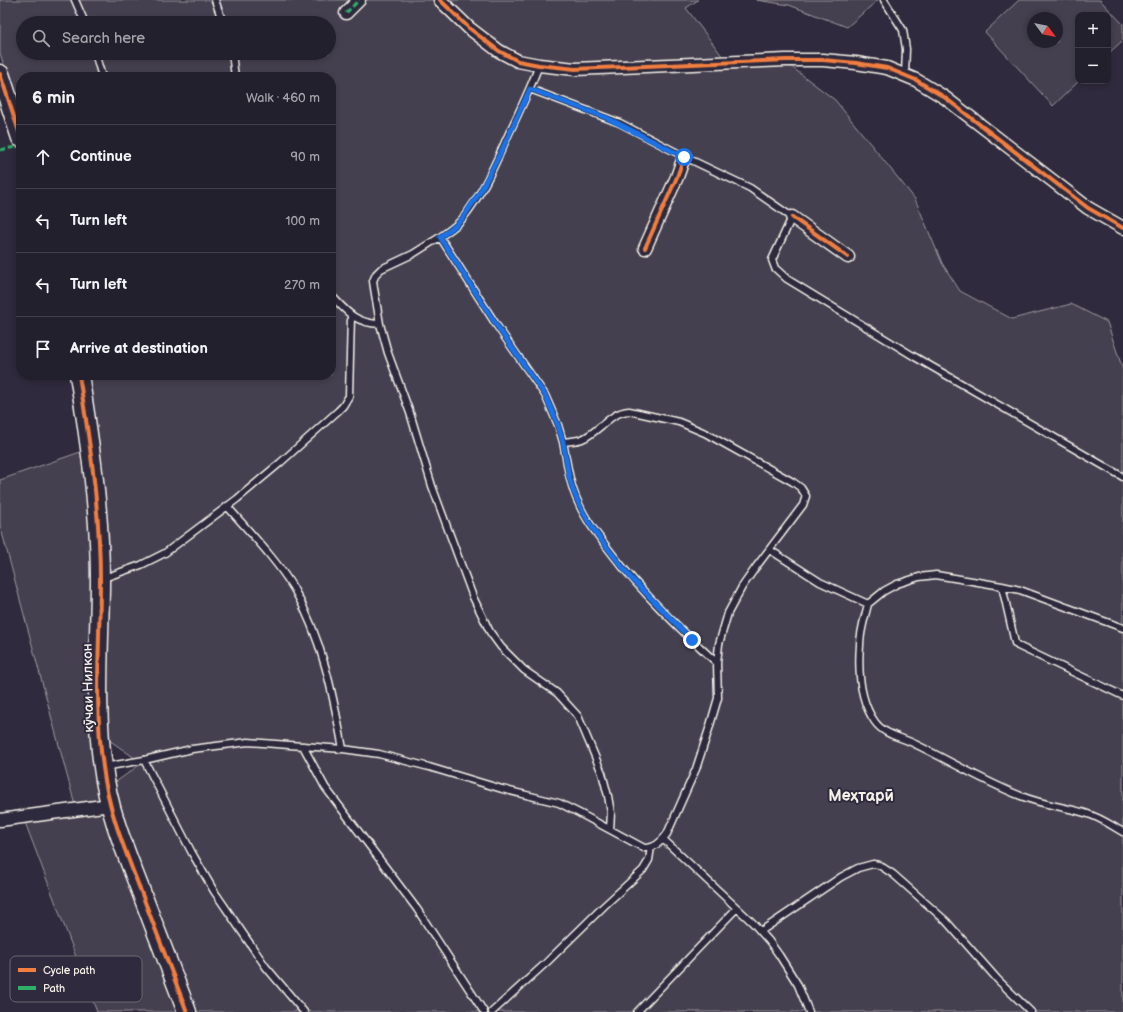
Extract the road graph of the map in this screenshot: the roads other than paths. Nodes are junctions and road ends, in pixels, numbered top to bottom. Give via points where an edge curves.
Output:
1 (74, 0) edge
2 (215, 0) edge
3 (359, 0) edge
4 (440, 0) edge
5 (884, 0) edge
6 (346, 13) dead end
7 (82, 16) edge
8 (221, 16) edge
9 (97, 60) edge
10 (233, 60) edge
11 (539, 65) junction
12 (101, 72) edge
13 (234, 72) edge
14 (0, 74) edge
15 (905, 75) junction
16 (530, 89) junction
17 (16, 123) edge
18 (684, 157) junction
19 (792, 217) junction
20 (1123, 228) edge
21 (440, 237) junction
22 (645, 248) dead end
23 (848, 257) dead end
24 (336, 300) edge
25 (351, 316) junction
26 (380, 324) junction
27 (80, 380) edge
28 (563, 442) junction
29 (1123, 477) edge
30 (227, 506) junction
31 (770, 550) junction
32 (100, 580) junction
33 (1002, 586) junction
34 (868, 604) junction
35 (1123, 628) edge
36 (717, 663) junction
37 (1123, 696) edge
38 (303, 746) junction
39 (343, 749) junction
40 (144, 760) junction
41 (103, 767) junction
42 (110, 805) junction
43 (0, 820) edge
44 (610, 829) junction
45 (1123, 832) edge
46 (664, 839) junction
47 (651, 848) junction
48 (737, 908) junction
49 (761, 931) junction
50 (187, 1012) edge
51 (304, 1012) edge
52 (484, 1012) edge
53 (492, 1012) edge
54 (637, 1012) edge
55 (808, 1012) edge
56 (1031, 1012) edge

1 - 7 lane
2 - 8 lane
3 - 6 street
4 - 11 street via 469,28 499,51 518,61
5 - 15 lane via 903,30 906,49
9 - 12 lane
10 - 13 lane
11 - 15 street via 575,69 823,60 856,62 887,68
11 - 16 lane
14 - 17 street
15 - 20 street via 944,97 1088,208
16 - 18 lane via 607,118
16 - 21 lane via 480,192 462,219
18 - 19 lane via 750,188
18 - 22 street
19 - 23 street
19 - 29 lane via 772,260 775,268 787,279 915,357
21 - 26 lane via 376,274 373,281
21 - 28 lane via 545,395
24 - 25 lane
25 - 26 lane via 368,323
25 - 30 lane via 350,387 346,402 285,459
26 - 44 lane via 432,486 477,604 490,632 504,651 524,670 556,693 578,716 602,773 611,813
27 - 32 street, кӯчаи Нилкон via 97,504
28 - 31 lane via 582,439 615,416 626,412 679,422 711,436 793,482 804,492 806,496 803,505
28 - 36 lane via 573,490 598,536 631,578
30 - 32 lane via 157,558
30 - 39 lane via 273,560 298,597 323,660
31 - 34 lane via 820,582
31 - 36 lane via 742,587 728,613 719,644
32 - 41 street, кӯчаи Нилкон via 98,718
33 - 34 lane via 936,575 926,576 897,584
33 - 35 lane
33 - 37 lane via 1015,643 1018,646
34 - 45 lane via 860,645 860,667 863,694 874,720 880,727 1015,794 1051,806 1090,814
36 - 46 lane via 718,698 709,729 682,801
38 - 39 lane
38 - 40 lane via 238,742
38 - 52 lane via 329,793 417,909
39 - 44 lane via 379,754 560,803
40 - 41 lane
40 - 51 lane via 214,891 266,967
41 - 42 street, кӯчаи Нилкон
42 - 43 street
42 - 50 street, кӯчаи Нилкон
44 - 47 lane via 642,848
46 - 47 lane
46 - 48 lane
47 - 53 lane via 649,860 643,870
48 - 49 lane
48 - 54 lane
49 - 55 lane via 798,985
49 - 56 lane via 841,877 867,865 879,865 893,874 946,921 998,980

